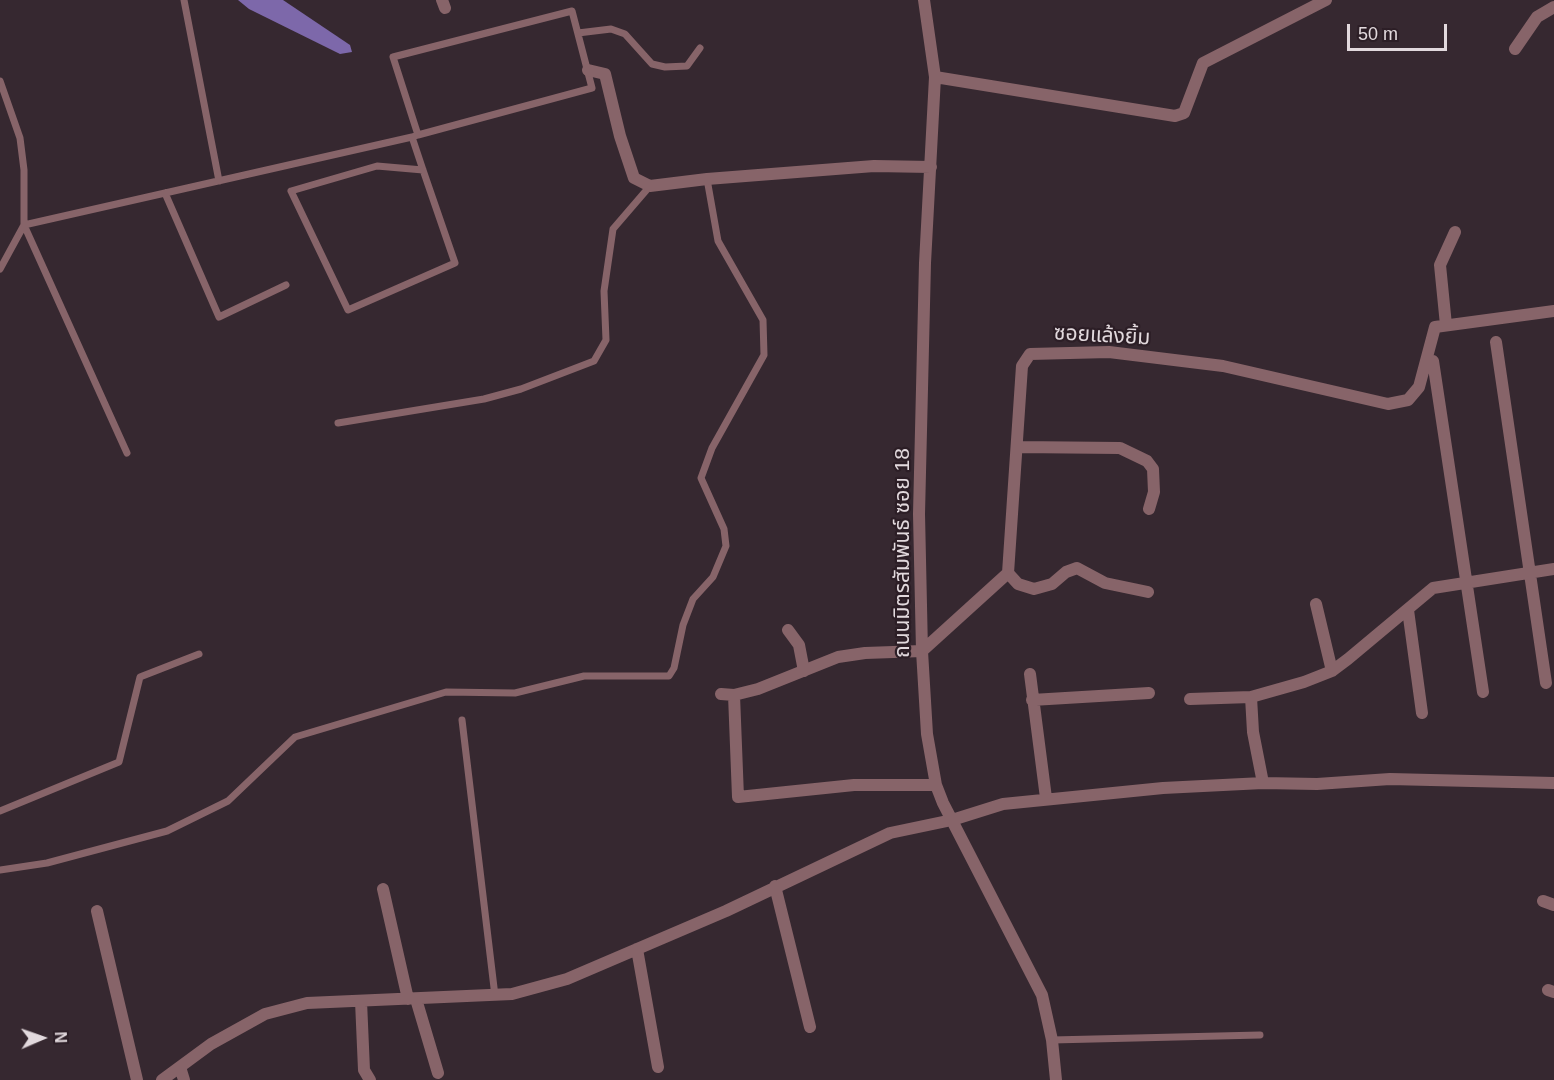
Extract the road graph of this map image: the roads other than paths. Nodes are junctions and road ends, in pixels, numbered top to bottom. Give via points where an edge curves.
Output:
1 (184, 0) edge
2 (924, 0) edge
3 (1326, 0) edge
4 (1554, 7) edge
5 (578, 33) junction
6 (700, 48) dead end
7 (1515, 49) dead end
8 (588, 70) junction
9 (935, 77) junction
10 (0, 81) edge
11 (415, 136) junction
12 (931, 167) junction
13 (423, 170) junction
14 (707, 179) junction
15 (219, 181) junction
16 (650, 186) junction
17 (165, 193) junction
18 (24, 225) junction
19 (1455, 232) dead end
20 (0, 269) edge
21 (286, 285) dead end
22 (1554, 311) edge
23 (1446, 325) junction
24 (1496, 342) dead end
25 (1433, 361) dead end
26 (338, 423) dead end
27 (1017, 447) junction
28 (127, 453) dead end
29 (1149, 509) dead end
30 (1554, 569) edge
31 (1530, 572) junction
32 (1008, 573) junction
33 (1468, 581) junction
34 (1148, 592) dead end
35 (1316, 604) dead end
36 (1408, 610) junction
37 (788, 630) dead end
38 (922, 651) junction
39 (199, 654) dead end
40 (1332, 670) junction
41 (804, 671) junction
42 (1030, 674) dead end
43 (1546, 683) dead end
44 (1483, 692) dead end
45 (1149, 693) dead end
46 (721, 694) dead end
47 (734, 695) junction
48 (1251, 697) junction
49 (1190, 699) dead end
50 (1032, 700) junction
51 (1422, 713) dead end
52 (462, 720) dead end
53 (1263, 783) junction
54 (1554, 783) edge
55 (936, 785) junction
56 (1046, 798) junction
57 (0, 811) edge
58 (952, 820) junction
59 (0, 870) edge
60 (775, 886) junction
61 (383, 889) dead end
62 (97, 911) dead end
63 (637, 949) junction
64 (495, 996) junction
65 (412, 999) junction
66 (361, 1001) junction
67 (810, 1027) dead end
68 (1260, 1035) dead end
69 (1052, 1040) junction
70 (180, 1067) junction
71 (658, 1067) dead end
72 (438, 1073) dead end
73 (137, 1080) edge
74 (162, 1080) edge
75 (184, 1080) edge
76 (370, 1080) edge
77 (1056, 1080) edge

1 - 15 lane
2 - 9 street, ถนนมิตรสัมพันธ์ ซอย 18
3 - 9 street via 1203,63 1184,113 1175,116
4 - 7 street via 1537,17
5 - 6 lane via 611,29 625,34 652,64 665,67 687,66
5 - 8 lane
5 - 11 lane via 572,11 393,57
8 - 11 lane via 592,88
8 - 16 street via 605,74 634,178
9 - 12 street, ถนนมิตรสัมพันธ์ ซอย 18
10 - 18 lane via 20,138
11 - 13 lane
11 - 15 lane
12 - 14 street via 874,166
12 - 38 street, ถนนมิตรสัมพันธ์ ซอย 18 via 920,513
13 - 13 lane via 455,263 348,310 291,191 377,166
14 - 16 street
14 - 59 lane via 718,241 763,320 764,355 711,448 701,478 724,529 726,546 713,577 693,599 669,676 584,676 515,693 446,692 295,736 228,801 167,831 47,863
15 - 17 lane
16 - 26 lane via 613,229 604,291 606,340 594,361 484,399
17 - 18 lane
17 - 21 lane via 219,317
18 - 20 lane
18 - 28 lane
19 - 23 street via 1440,265
22 - 23 street
23 - 27 street, ซอยแล้งยิ้ม via 1435,327 1414,395 1388,404 1223,366 1108,352 1030,354 1022,366
24 - 31 street
25 - 33 street
27 - 29 street via 1120,448 1147,461 1153,469 1154,492
27 - 32 street, ซอยแล้งยิ้ม
30 - 31 street
31 - 33 street
31 - 43 street
32 - 34 street via 1018,584 1034,590 1077,568 1104,583
32 - 38 street
33 - 36 street via 1433,588
33 - 44 street
35 - 40 street
36 - 40 street
36 - 51 street
37 - 41 street via 799,645
38 - 41 street via 838,657
38 - 55 street, ถนนมิตรสัมพันธ์ ซอย 18 via 927,734
39 - 57 lane via 140,677 119,762
40 - 48 street
41 - 47 street
42 - 50 street
45 - 50 street
46 - 47 street
47 - 55 street via 738,797 854,785
48 - 49 street
48 - 53 street via 1252,732
50 - 56 street
52 - 64 lane
53 - 54 street
53 - 56 street
55 - 58 street, ถนนมิตรสัมพันธ์ ซอย 18
56 - 58 street via 1003,804
58 - 60 street via 890,833
58 - 69 street, ถนนมิตรสัมพันธ์ ซอย 18 via 1038,985
60 - 63 street
60 - 67 street
61 - 65 street
62 - 73 street
63 - 64 street via 567,980
63 - 71 street
64 - 65 street
65 - 66 street
65 - 72 street
66 - 70 street via 308,1002 265,1014
66 - 76 street via 364,1070
68 - 69 lane
69 - 77 street, ถนนมิตรสัมพันธ์ ซอย 18
70 - 74 street
70 - 75 street

